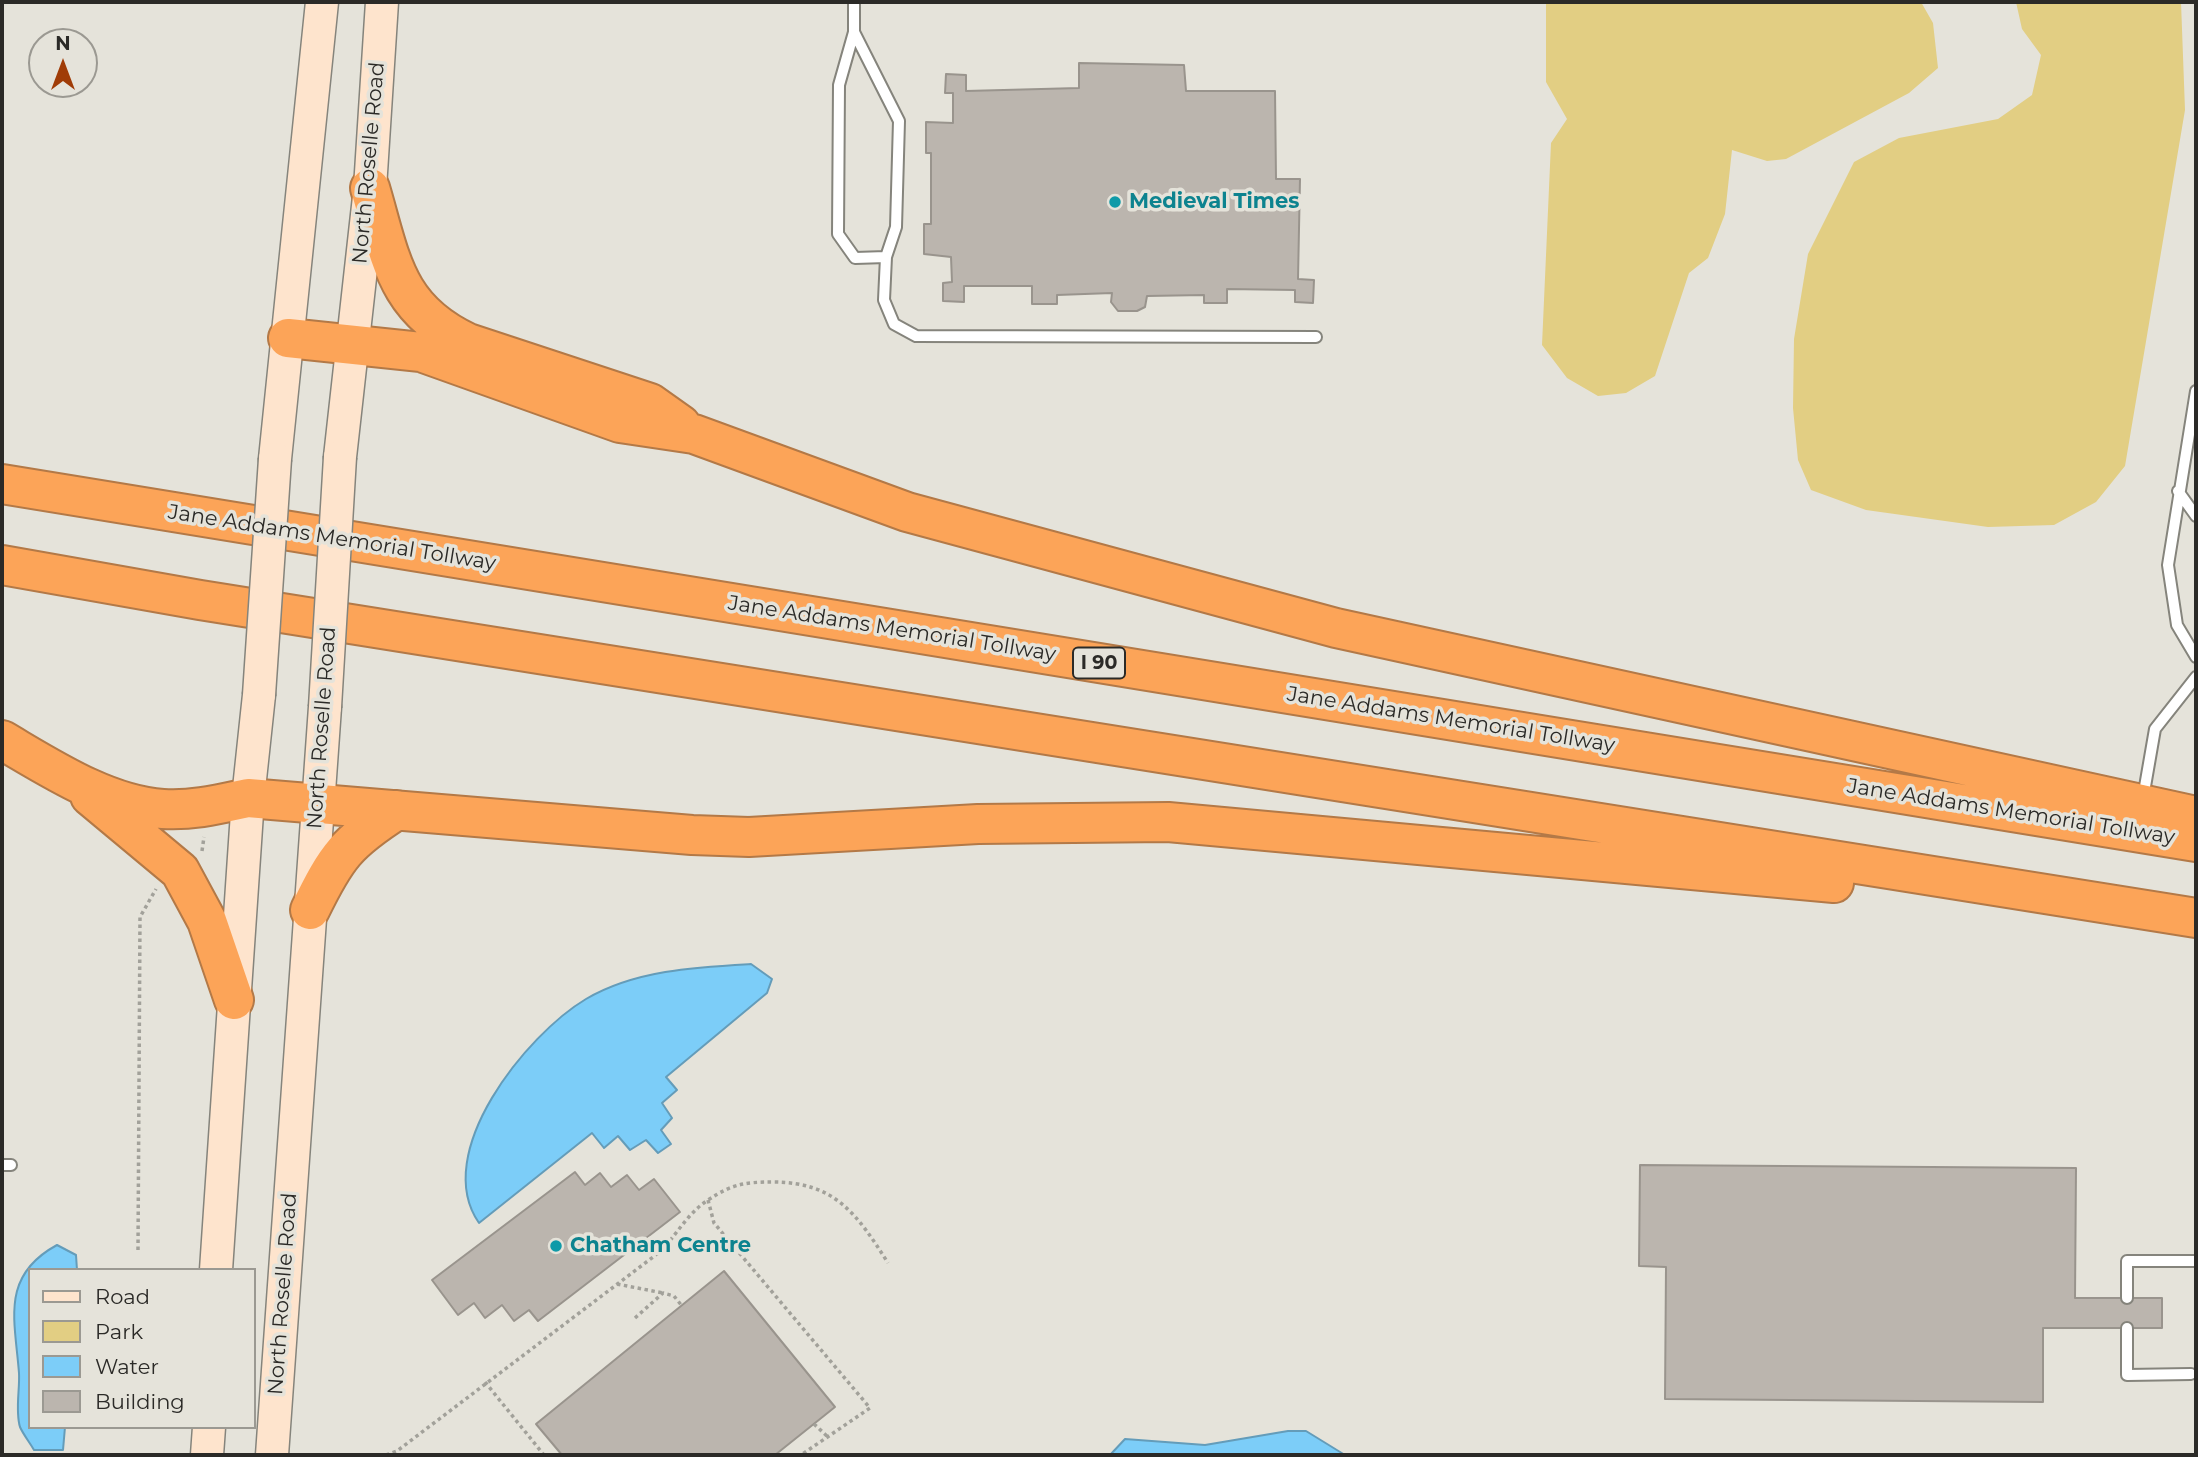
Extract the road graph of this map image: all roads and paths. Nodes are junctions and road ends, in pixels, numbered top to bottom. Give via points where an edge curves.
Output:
1 (322, 2) edge
2 (382, 2) edge
3 (854, 2) edge
4 (855, 32) junction
5 (370, 188) junction
6 (886, 257) junction
7 (1316, 337) dead end
8 (288, 338) junction
9 (352, 343) junction
10 (2196, 391) edge
11 (694, 434) junction
12 (2, 484) edge
13 (2178, 491) junction
14 (2196, 516) edge
15 (2, 565) edge
16 (2196, 657) edge
17 (2196, 677) edge
18 (2, 740) edge
19 (66, 777) junction
20 (248, 798) junction
21 (317, 804) junction
22 (2142, 804) junction
23 (397, 810) junction
24 (2196, 816) edge
25 (204, 837) dead end
26 (2196, 842) edge
27 (202, 860) dead end
28 (161, 880) dead end
29 (310, 910) junction
30 (2189, 917) edge
31 (234, 1000) junction
32 (708, 1200) junction
33 (138, 1250) dead end
34 (2194, 1261) dead end
35 (888, 1263) dead end
36 (216, 1268) edge
37 (615, 1284) junction
38 (663, 1293) junction
39 (2127, 1298) dead end
40 (682, 1306) dead end
41 (635, 1318) dead end
42 (2127, 1328) dead end
43 (2191, 1374) dead end
44 (485, 1382) junction
45 (814, 1424) dead end
46 (209, 1429) edge
47 (828, 1437) junction
48 (207, 1455) edge
49 (272, 1455) edge
50 (386, 1455) edge
51 (544, 1455) edge
52 (801, 1455) edge

1 - 8 main road
2 - 5 main road, North Roselle Road
3 - 4 lane
4 - 6 lane via 899,121 897,227
4 - 6 lane via 839,85 838,234 855,258
5 - 9 main road, North Roselle Road
5 - 11 highway via 403,289 420,313 443,331 650,403
6 - 7 lane via 884,300 894,324 916,336
8 - 9 highway
8 - 20 main road, bridge
9 - 11 highway via 421,352 620,423
9 - 21 main road, North Roselle Road, bridge
10 - 13 lane
11 - 22 highway via 907,512 1336,628
12 - 26 highway, Jane Addams Memorial Tollway / I 90
13 - 14 lane
13 - 16 lane via 2168,565 2177,625
15 - 30 highway
17 - 22 lane via 2155,729
18 - 19 highway
19 - 20 highway via 130,803 163,809 206,807
19 - 31 highway via 180,871 207,921
20 - 21 highway
20 - 31 main road
21 - 23 highway
21 - 29 main road, North Roselle Road
22 - 24 highway
23 - 29 highway via 354,839 326,876
23 - 30 highway via 738,836 910,826 1168,822
25 - 27 path
28 - 33 path via 140,917
29 - 49 main road, North Roselle Road
31 - 36 main road
32 - 35 path via 741,1182 800,1182 824,1190 845,1206
32 - 37 path via 687,1217 661,1251
32 - 47 path via 714,1223 870,1408
34 - 39 lane via 2127,1261
37 - 38 path
37 - 44 path
38 - 40 path via 674,1296
38 - 41 path
42 - 43 lane via 2127,1375
44 - 50 path
44 - 51 path
45 - 47 path
46 - 48 main road
47 - 52 path

